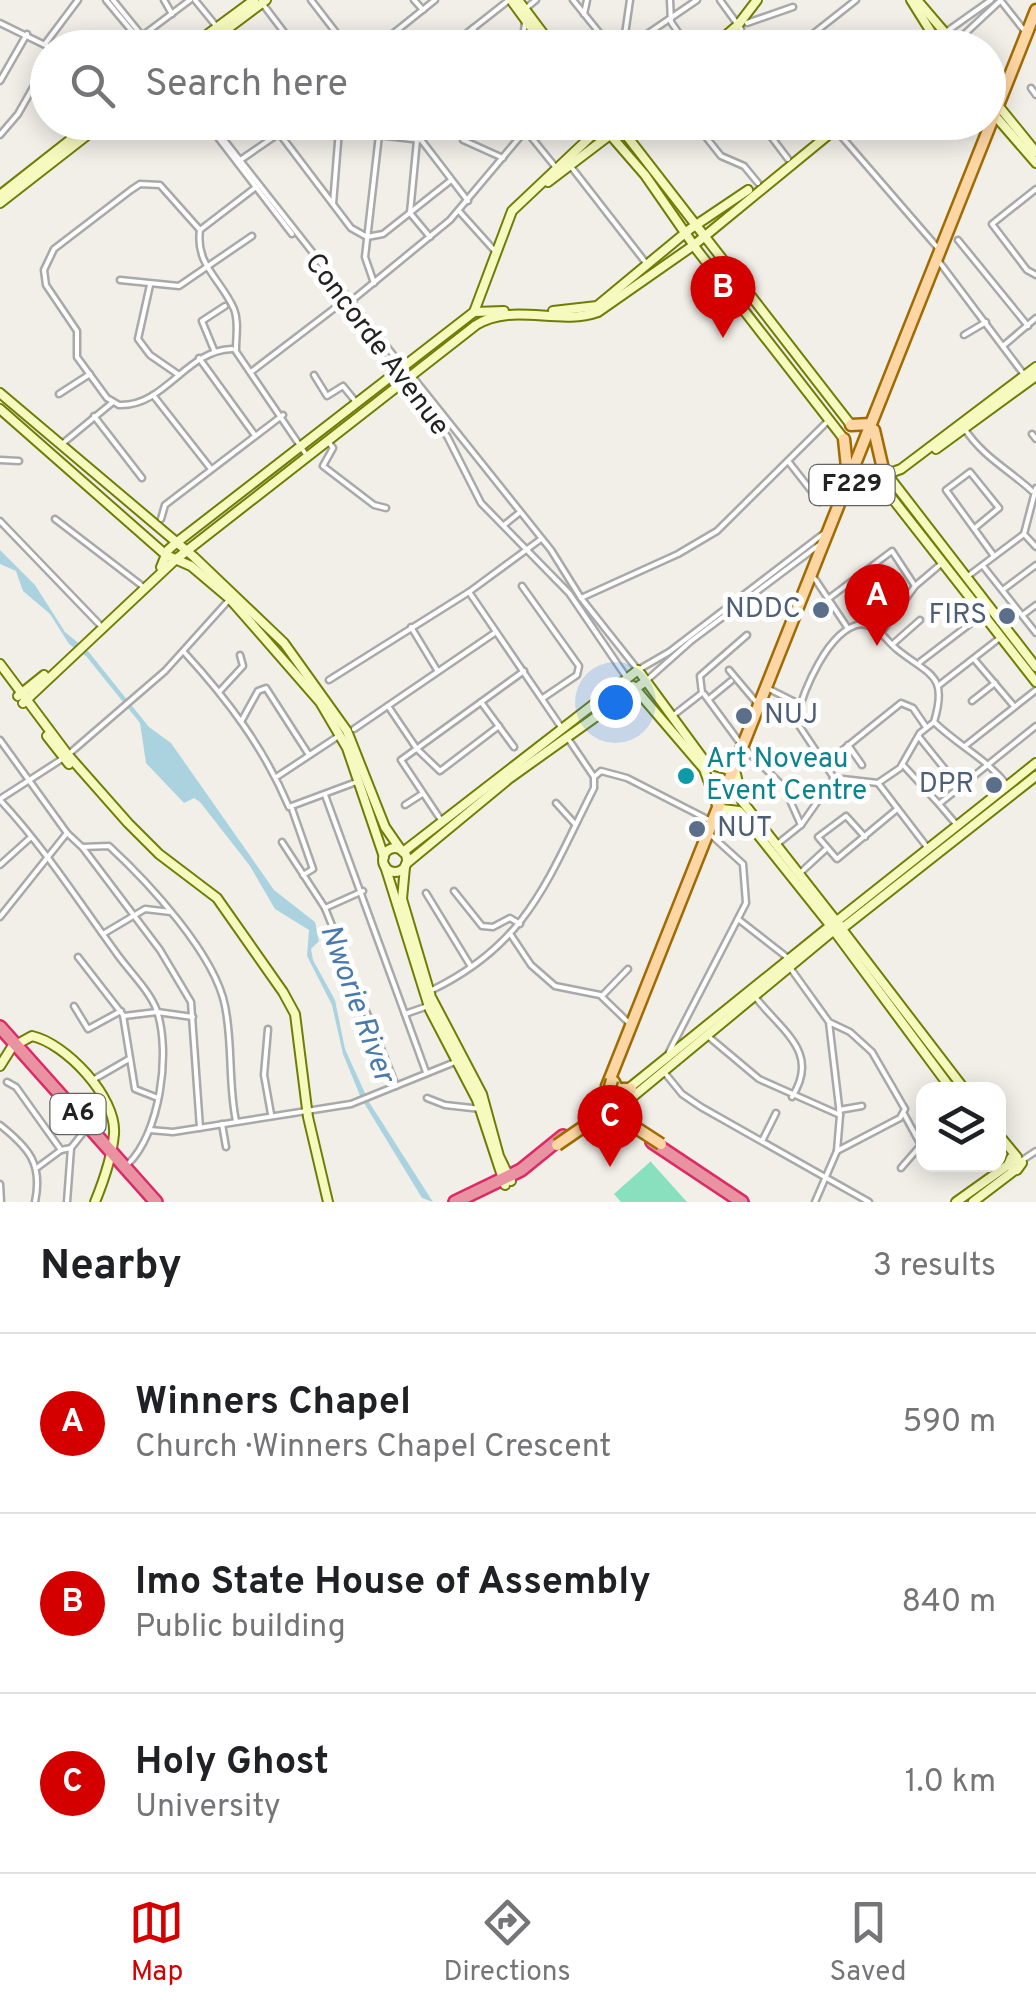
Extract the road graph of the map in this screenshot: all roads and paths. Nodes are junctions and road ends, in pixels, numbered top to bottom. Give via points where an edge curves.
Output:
1 (78, 0) edge
2 (110, 0) edge
3 (164, 0) edge
4 (192, 0) edge
5 (414, 0) edge
6 (434, 0) edge
7 (512, 0) edge
8 (536, 0) edge
9 (573, 0) edge
10 (587, 0) edge
11 (630, 0) edge
12 (670, 0) edge
13 (698, 0) edge
14 (720, 0) edge
15 (761, 0) edge
16 (856, 0) edge
17 (914, 0) edge
18 (991, 0) edge
19 (1001, 0) edge
20 (260, 1) edge
21 (314, 1) edge
22 (793, 8) dead end
23 (525, 9) junction
24 (422, 10) junction
25 (1036, 10) edge
26 (172, 14) junction
27 (584, 14) junction
28 (1036, 20) edge
29 (526, 21) junction
30 (671, 22) junction
31 (0, 23) edge
32 (742, 26) junction
33 (217, 27) junction
34 (472, 28) joint
35 (58, 30) edge
36 (134, 30) edge
37 (150, 30) edge
38 (213, 30) edge
39 (224, 30) edge
40 (282, 30) edge
41 (335, 30) edge
42 (397, 30) edge
43 (470, 30) edge
44 (524, 30) edge
45 (533, 30) edge
46 (541, 30) edge
47 (597, 30) edge
48 (626, 30) edge
49 (658, 30) edge
50 (677, 30) edge
51 (737, 30) edge
52 (818, 30) edge
53 (930, 30) edge
54 (944, 30) edge
55 (949, 30) edge
56 (970, 30) edge
57 (26, 34) junction
58 (30, 36) edge
59 (1030, 38) edge
60 (0, 81) edge
61 (1006, 86) edge
62 (30, 88) edge
63 (1030, 88) dead end
64 (1036, 95) edge
65 (1006, 118) edge
66 (1006, 120) edge
67 (0, 134) edge
68 (70, 140) edge
69 (81, 140) edge
70 (222, 140) edge
71 (223, 140) edge
72 (268, 140) edge
73 (285, 140) edge
74 (338, 140) edge
75 (379, 140) edge
76 (420, 140) joint
77 (464, 140) edge
78 (518, 140) edge
79 (531, 140) edge
80 (587, 140) edge
81 (606, 140) edge
82 (613, 140) edge
83 (631, 140) edge
84 (708, 140) edge
85 (774, 140) edge
86 (816, 140) edge
87 (819, 140) edge
88 (848, 140) edge
89 (983, 140) edge
90 (984, 140) edge
91 (1036, 152) edge
92 (503, 158) junction
93 (788, 159) junction
94 (239, 161) junction
95 (1036, 164) edge
96 (570, 166) junction
97 (558, 171) junction
98 (450, 181) junction
99 (758, 183) junction
100 (256, 187) junction
101 (1036, 189) edge
102 (0, 195) edge
103 (468, 201) junction
104 (0, 203) edge
105 (333, 204) junction
106 (459, 211) junction
107 (410, 213) junction
108 (696, 225) junction
109 (200, 230) junction
110 (685, 233) junction
111 (252, 236) dead end
112 (705, 236) junction
113 (367, 237) junction
114 (430, 237) junction
115 (958, 240) dead end
116 (694, 245) junction
117 (494, 250) junction
118 (940, 250) junction
119 (940, 263) junction
120 (205, 266) junction
121 (648, 267) junction
122 (1036, 274) edge
123 (120, 280) dead end
124 (374, 283) junction
125 (150, 284) junction
126 (629, 289) junction
127 (635, 298) dead end
128 (346, 302) junction
129 (224, 306) dead end
130 (479, 311) junction
131 (593, 311) junction
132 (1036, 318) edge
133 (986, 322) junction
134 (476, 325) junction
135 (1028, 326) junction
136 (964, 335) dead end
137 (1003, 346) junction
138 (214, 350) junction
139 (235, 350) junction
140 (199, 358) junction
141 (403, 366) junction
142 (805, 366) junction
143 (1036, 368) edge
144 (791, 370) junction
145 (251, 372) junction
146 (393, 373) junction
147 (90, 374) junction
148 (178, 374) junction
149 (314, 374) dead end
150 (411, 375) junction
151 (1024, 376) junction
152 (1036, 376) edge
153 (798, 378) junction
154 (402, 384) junction
155 (0, 392) edge
156 (60, 394) dead end
157 (153, 396) junction
158 (113, 402) junction
159 (356, 402) junction
160 (0, 409) edge
161 (282, 415) junction
162 (94, 416) junction
163 (829, 420) junction
164 (851, 425) joint
165 (872, 427) junction
166 (964, 428) junction
167 (254, 434) junction
168 (844, 438) joint
169 (328, 440) junction
170 (61, 445) junction
171 (303, 446) junction
172 (307, 456) junction
173 (0, 460) edge
174 (788, 460) junction
175 (19, 461) dead end
176 (211, 468) junction
177 (883, 476) junction
178 (142, 478) dead end
179 (895, 484) junction
180 (849, 487) junction
181 (1034, 490) edge
182 (820, 502) dead end
183 (386, 508) dead end
184 (519, 512) junction
185 (55, 519) dead end
186 (162, 520) dead end
187 (0, 522) edge
188 (502, 526) junction
189 (976, 528) junction
190 (1024, 534) junction
191 (827, 538) junction
192 (540, 540) junction
193 (176, 543) junction
194 (1036, 547) edge
195 (527, 550) junction
196 (186, 551) junction
197 (166, 555) junction
198 (994, 556) junction
199 (175, 560) junction
200 (943, 563) junction
201 (1036, 565) edge
202 (983, 566) junction
203 (815, 580) junction
204 (963, 580) junction
205 (141, 585) junction
206 (522, 586) dead end
207 (916, 586) junction
208 (1004, 589) junction
209 (468, 592) junction
210 (232, 597) junction
211 (581, 598) junction
212 (828, 599) junction
213 (1036, 605) edge
214 (983, 614) junction
215 (1023, 616) junction
216 (920, 620) dead end
217 (99, 624) junction
218 (848, 627) junction
219 (411, 628) junction
220 (882, 631) junction
221 (496, 632) junction
222 (1036, 633) edge
223 (747, 635) dead end
224 (1001, 638) junction
225 (787, 640) junction
226 (892, 644) junction
227 (79, 646) junction
228 (184, 652) junction
229 (240, 655) dead end
230 (1033, 656) edge
231 (974, 659) junction
232 (920, 662) junction
233 (0, 664) edge
234 (1036, 667) edge
235 (638, 670) junction
236 (729, 670) dead end
237 (0, 672) edge
238 (438, 672) junction
239 (524, 672) junction
240 (627, 678) junction
241 (329, 680) dead end
242 (646, 681) junction
243 (731, 681) dead end
244 (995, 683) junction
245 (938, 686) junction
246 (1036, 686) edge
247 (636, 690) junction
248 (771, 690) junction
249 (220, 691) junction
250 (702, 693) junction
251 (22, 698) junction
252 (543, 698) junction
253 (708, 698) junction
254 (972, 701) dead end
255 (481, 702) junction
256 (760, 704) junction
257 (388, 706) junction
258 (802, 706) junction
259 (1014, 707) junction
260 (672, 716) junction
261 (242, 720) junction
262 (934, 722) junction
263 (499, 726) junction
264 (1036, 726) edge
265 (926, 727) junction
266 (354, 729) dead end
267 (565, 733) junction
268 (341, 735) junction
269 (918, 736) junction
270 (0, 740) edge
271 (848, 746) junction
272 (514, 747) dead end
273 (744, 748) junction
274 (963, 748) junction
275 (418, 749) junction
276 (66, 756) junction
277 (310, 756) junction
278 (1036, 763) edge
279 (991, 764) junction
280 (824, 765) junction
281 (862, 765) dead end
282 (903, 765) junction
283 (734, 772) junction
284 (278, 776) junction
285 (1036, 776) edge
286 (594, 777) junction
287 (834, 778) junction
288 (360, 780) junction
289 (27, 782) junction
290 (878, 784) junction
291 (1009, 786) junction
292 (960, 788) junction
293 (422, 794) junction
294 (325, 795) junction
295 (0, 800) edge
296 (556, 802) dead end
297 (939, 804) junction
298 (405, 805) dead end
299 (292, 809) junction
300 (720, 809) junction
301 (896, 810) junction
302 (713, 822) junction
303 (443, 823) junction
304 (575, 824) junction
305 (801, 826) junction
306 (958, 826) junction
307 (67, 833) junction
308 (710, 835) junction
309 (31, 837) junction
310 (865, 837) junction
311 (282, 842) dead end
312 (82, 847) junction
313 (774, 848) junction
314 (929, 848) junction
315 (825, 850) junction
316 (402, 851) junction
317 (46, 854) junction
318 (384, 861) junction
319 (0, 865) edge
320 (406, 865) junction
321 (799, 874) junction
322 (303, 875) junction
323 (362, 891) junction
324 (454, 891) dead end
325 (426, 892) dead end
326 (325, 908) junction
327 (170, 912) junction
328 (133, 914) junction
329 (0, 917) edge
330 (738, 919) junction
331 (520, 924) junction
332 (835, 926) junction
333 (102, 934) junction
334 (510, 935) junction
335 (78, 957) dead end
336 (790, 964) junction
337 (470, 966) junction
338 (628, 969) dead end
339 (878, 973) junction
340 (869, 979) junction
341 (426, 992) junction
342 (602, 996) junction
343 (756, 998) junction
344 (74, 1006) dead end
345 (428, 1006) junction
346 (157, 1012) junction
347 (122, 1014) junction
348 (403, 1015) junction
349 (194, 1017) junction
350 (829, 1022) junction
351 (268, 1029) dead end
352 (0, 1030) edge
353 (630, 1031) junction
354 (709, 1037) junction
355 (14, 1046) junction
356 (129, 1059) junction
357 (664, 1060) junction
358 (457, 1062) junction
359 (0, 1066) edge
360 (664, 1072) junction
361 (427, 1074) junction
362 (7, 1082) dead end
363 (91, 1082) junction
364 (946, 1082) edge
365 (959, 1082) edge
366 (396, 1086) junction
367 (617, 1097) junction
368 (792, 1097) junction
369 (158, 1098) junction
370 (426, 1098) dead end
371 (862, 1106) dead end
372 (304, 1109) junction
373 (839, 1112) junction
374 (484, 1113) junction
375 (776, 1113) dead end
376 (271, 1114) junction
377 (904, 1114) junction
378 (236, 1121) junction
379 (222, 1124) junction
380 (0, 1126) edge
381 (200, 1128) junction
382 (86, 1129) junction
383 (150, 1130) junction
384 (763, 1138) junction
385 (71, 1148) junction
386 (226, 1148) dead end
387 (60, 1150) junction
388 (836, 1151) junction
389 (1036, 1151) edge
390 (110, 1152) junction
391 (689, 1160) junction
392 (538, 1162) junction
393 (1010, 1162) edge
394 (38, 1167) junction
395 (123, 1168) junction
396 (902, 1168) dead end
397 (107, 1174) junction
398 (827, 1177) junction
399 (507, 1181) junction
400 (0, 1184) edge
401 (1, 1202) edge
402 (35, 1202) edge
403 (67, 1202) edge
404 (95, 1202) edge
405 (148, 1202) edge
406 (156, 1202) edge
407 (326, 1202) edge
408 (456, 1202) edge
409 (466, 1202) edge
410 (742, 1202) edge
411 (752, 1202) edge
412 (816, 1202) edge
413 (869, 1202) edge
414 (956, 1202) edge
415 (973, 1202) edge

1 - 35 street
2 - 36 street
3 - 26 street
4 - 26 street
4 - 33 street
5 - 24 street
6 - 24 street
7 - 23 street
7 - 29 street
7 - 34 street
8 - 23 street
9 - 27 street
10 - 27 street
11 - 48 street
12 - 30 street
13 - 30 street
14 - 32 street
15 - 32 street
16 - 52 street
17 - 53 street
17 - 54 street
18 - 55 street
19 - 56 street
19 - 59 street
20 - 33 street
20 - 39 street
20 - 40 street
21 - 41 street
22 - 32 street
23 - 46 street
24 - 42 street
25 - 59 main road, F229
26 - 37 street
27 - 47 street
28 - 59 main road, F229
29 - 44 street
29 - 45 street
30 - 49 street
30 - 50 street
31 - 57 street
32 - 51 street
33 - 38 street
34 - 43 street
57 - 58 street
57 - 60 street
59 - 61 main road, F229
62 - 67 street
63 - 64 street
65 - 91 street
66 - 95 street
68 - 102 street
69 - 104 street
70 - 100 street, Concorde Avenue
71 - 94 street, Concorde Avenue
72 - 94 street
73 - 105 street
74 - 105 street
75 - 113 street
76 - 98 street
76 - 107 street
77 - 92 street
78 - 92 street
79 - 97 street
80 - 97 street
81 - 96 street
82 - 110 street
83 - 108 street
84 - 99 street
85 - 93 street
86 - 93 street
87 - 112 street
88 - 118 street
89 - 118 main road, F229
90 - 119 main road, F229
92 - 103 street
93 - 99 street
94 - 128 street, Concorde Avenue
96 - 97 street
96 - 121 street
97 - 117 street via 512,211
97 - 130 street via 508,225
98 - 103 street
98 - 107 street
99 - 108 street
100 - 109 street
100 - 128 street, Concorde Avenue
101 - 122 street via 992,224
103 - 106 street
105 - 113 street
106 - 114 street
106 - 117 street
107 - 113 street via 383,234
107 - 114 street
108 - 110 street
108 - 112 street
109 - 120 street
109 - 147 street via 160,184 140,184 54,250 44,270 46,285 77,331 77,357
110 - 116 street
110 - 121 street
111 - 120 street
112 - 116 street
112 - 142 street
113 - 124 street
114 - 124 street
115 - 135 street
116 - 126 street
116 - 144 street
117 - 130 street
118 - 165 main road, F229
119 - 133 street
119 - 165 main road, F229
120 - 125 street via 179,286
120 - 139 street via 234,310
121 - 131 street
123 - 125 street
124 - 128 street
125 - 148 street via 138,339
126 - 127 street
126 - 131 street
128 - 141 street, Concorde Avenue
128 - 145 street
128 - 146 street, Concorde Avenue
129 - 138 street via 202,321
130 - 131 street
130 - 134 street
130 - 141 street
131 - 134 street via 498,315
132 - 135 street
133 - 136 street
133 - 137 street
134 - 150 street
135 - 137 street
137 - 151 street
138 - 139 street
138 - 140 street
139 - 145 street
140 - 148 street
140 - 167 street
141 - 146 street
141 - 150 street, Concorde Avenue
142 - 144 street
142 - 153 street
142 - 164 street
143 - 151 street
144 - 153 street
145 - 161 street
146 - 154 street, Concorde Avenue
146 - 159 street
147 - 156 street
147 - 158 street
148 - 157 street
149 - 159 street via 327,396 343,386
150 - 154 street
150 - 184 street, Concorde Avenue
151 - 177 street
152 - 166 street
153 - 163 street
154 - 169 street
154 - 188 street, Concorde Avenue via 447,436 476,496
155 - 170 street
157 - 158 street via 131,405
157 - 176 street
158 - 162 street
159 - 171 street
160 - 197 street
161 - 167 street
161 - 171 street
162 - 170 street
162 - 178 street
163 - 168 street
163 - 174 street
164 - 165 main road
165 - 177 main road
165 - 180 main road, F229
166 - 179 street
166 - 181 street via 988,460
167 - 176 street
168 - 180 main road
169 - 172 street
169 - 183 street via 333,448 323,466
170 - 193 street
171 - 172 street
171 - 193 street
172 - 196 street
173 - 175 street
174 - 182 street
174 - 211 street via 717,531
176 - 186 street via 165,504
177 - 179 street
177 - 180 main road
177 - 200 street
179 - 204 street
180 - 191 main road, F229
181 - 190 street
184 - 188 street
184 - 192 street, Concorde Avenue
185 - 205 street
187 - 217 street
188 - 195 street, Concorde Avenue
189 - 189 street via 946,490 970,472 998,508
189 - 198 street
190 - 194 street
190 - 198 street
191 - 203 main road, F229
191 - 225 main road, F229
191 - 235 street
191 - 242 street
192 - 195 street
192 - 211 street, Concorde Avenue
193 - 196 street
193 - 197 street
195 - 209 street
195 - 240 street, Concorde Avenue via 587,615
196 - 199 street
196 - 210 street
197 - 199 street
197 - 205 street
198 - 202 street
199 - 210 street
199 - 227 street
200 - 204 street
200 - 207 street
201 - 208 street
202 - 204 street
202 - 208 street
203 - 212 street
203 - 225 main road, F229
204 - 214 street
204 - 230 street
205 - 217 street
206 - 252 street via 579,666
207 - 212 street via 892,551
207 - 220 street
208 - 215 street
209 - 219 street
209 - 221 street
210 - 228 street
210 - 268 street
210 - 316 street via 284,643 336,713 389,837
211 - 235 street, Concorde Avenue
212 - 218 street
213 - 215 street
214 - 224 street
214 - 232 street
215 - 222 street
216 - 226 street
217 - 227 street
218 - 220 street
218 - 258 street via 832,644
219 - 238 street
219 - 241 street
220 - 226 street
221 - 238 street
221 - 239 street
223 - 250 street via 700,676
224 - 231 street
224 - 246 street
225 - 248 main road, F229
225 - 256 main road, F229
226 - 232 street
227 - 251 street
228 - 249 street
228 - 276 street
229 - 249 street via 243,666
230 - 234 street
231 - 244 street
231 - 245 street
232 - 245 street
233 - 251 street
235 - 240 street
235 - 242 street, Concorde Avenue
236 - 256 street
237 - 251 street
238 - 257 street
239 - 252 street
239 - 255 street
240 - 247 street, Concorde Avenue
240 - 267 street
242 - 247 street
242 - 260 street, Concorde Avenue
243 - 253 street
244 - 254 street
244 - 259 street
245 - 262 street
246 - 259 street
247 - 267 street
247 - 300 street, Concorde Avenue via 704,769
248 - 258 street
248 - 273 main road, F229
249 - 261 street
250 - 253 street
250 - 260 street
251 - 276 street
252 - 267 street
253 - 273 street
255 - 263 street
255 - 275 street
256 - 273 main road, F229
257 - 266 street
257 - 275 street
258 - 280 street via 798,728
259 - 274 street
260 - 283 street, Concorde Avenue via 707,764
261 - 277 street via 258,690 266,688
261 - 284 street
262 - 265 street
262 - 274 street
263 - 272 street
263 - 275 street via 442,772
264 - 279 street
265 - 269 street
265 - 271 street via 913,708 900,703
267 - 286 street
267 - 303 street
267 - 320 street
268 - 277 street
268 - 288 street
269 - 282 street
269 - 292 street
270 - 289 street
271 - 280 street
271 - 281 street
273 - 283 main road, F229
273 - 305 street via 784,787
274 - 279 street
275 - 293 street via 400,764
276 - 289 street
276 - 372 street via 151,853 214,899 273,982 292,1016
277 - 284 street
278 - 291 street
279 - 291 street
279 - 292 street
280 - 287 street
282 - 290 street
282 - 297 street
283 - 300 main road, F229
283 - 313 street via 741,800
284 - 299 street
285 - 332 street
286 - 302 street via 614,773
286 - 304 street
287 - 290 street
287 - 305 street
288 - 294 street
288 - 318 street
289 - 295 street
289 - 307 street
290 - 301 street
291 - 306 street
292 - 297 street
293 - 298 street
293 - 303 street
294 - 299 street
294 - 323 street
295 - 309 street
296 - 304 street
297 - 306 street
299 - 322 street via 313,869
300 - 302 main road, F229
300 - 308 main road, F229
300 - 313 street via 739,811
301 - 310 street
301 - 314 street
302 - 308 main road, F229
303 - 316 street
304 - 331 street
305 - 313 street
306 - 314 street
307 - 312 street
307 - 317 street
308 - 330 street via 745,870 746,903
308 - 353 main road, F229
309 - 317 street
309 - 319 street
310 - 315 street via 837,859
310 - 315 street via 846,816 818,836
311 - 322 street
312 - 327 street via 109,846
312 - 328 street
313 - 321 street
313 - 332 street
314 - 332 street
315 - 321 street
316 - 318 street via 391,849
316 - 320 street
317 - 329 street
317 - 333 street
318 - 320 street via 393,872
318 - 341 street
320 - 341 street via 402,899
321 - 332 street
322 - 326 street
323 - 326 street
323 - 348 street
324 - 331 street via 482,926 510,918
325 - 337 street
326 - 366 street
327 - 328 street via 145,908
327 - 378 street via 224,1000
328 - 333 street
328 - 349 street via 181,981
330 - 336 street
330 - 357 street
331 - 334 street
332 - 336 street
332 - 339 street
332 - 340 street
333 - 346 street
334 - 337 street
334 - 342 street via 555,986
335 - 347 street
336 - 343 street
336 - 350 street
336 - 357 street
337 - 341 street
338 - 342 street
339 - 340 street
339 - 365 street
340 - 364 street
341 - 345 street
341 - 374 street
342 - 353 street
343 - 354 street
343 - 368 street via 804,1062
344 - 347 street via 88,1030
345 - 348 street
345 - 358 street
346 - 347 street
346 - 349 street
346 - 369 street
347 - 356 street
348 - 361 street
349 - 381 street
350 - 373 street
350 - 377 street via 869,1048
351 - 376 street via 264,1075
352 - 355 highway, A6
353 - 367 main road
353 - 367 main road
354 - 360 street
354 - 368 street via 742,1068
355 - 359 street
355 - 363 street via 32,1036 58,1044
355 - 382 highway, A6
355 - 390 highway, A6
356 - 363 street
356 - 369 street via 135,1088
357 - 367 street
358 - 361 street
358 - 374 street
360 - 367 street
360 - 384 street via 687,1098
361 - 366 street
362 - 387 street
363 - 390 street via 113,1125
366 - 372 street via 360,1102
367 - 391 highway
367 - 391 main road, bridge via 618,1113
367 - 392 highway
367 - 392 main road, bridge
367 - 399 highway
367 - 410 highway
368 - 373 street
369 - 383 street
370 - 374 street
371 - 373 street
372 - 376 street
372 - 407 street
373 - 388 street
374 - 399 street
375 - 384 street
376 - 378 street
377 - 388 street
377 - 396 street via 920,1145
378 - 379 street
379 - 381 street
379 - 386 street
380 - 394 street
381 - 383 street
382 - 385 street
382 - 390 highway, A6
383 - 395 street
384 - 398 street
385 - 387 street
385 - 403 street
387 - 394 street
388 - 398 street
389 - 393 street
390 - 395 highway, A6
390 - 397 street
391 - 411 highway
392 - 399 highway
393 - 414 street
393 - 415 street
394 - 402 street
395 - 397 street
395 - 405 highway, A6
395 - 406 highway, A6
397 - 404 street
398 - 412 street
398 - 413 street
399 - 408 highway
399 - 409 highway
400 - 401 street

